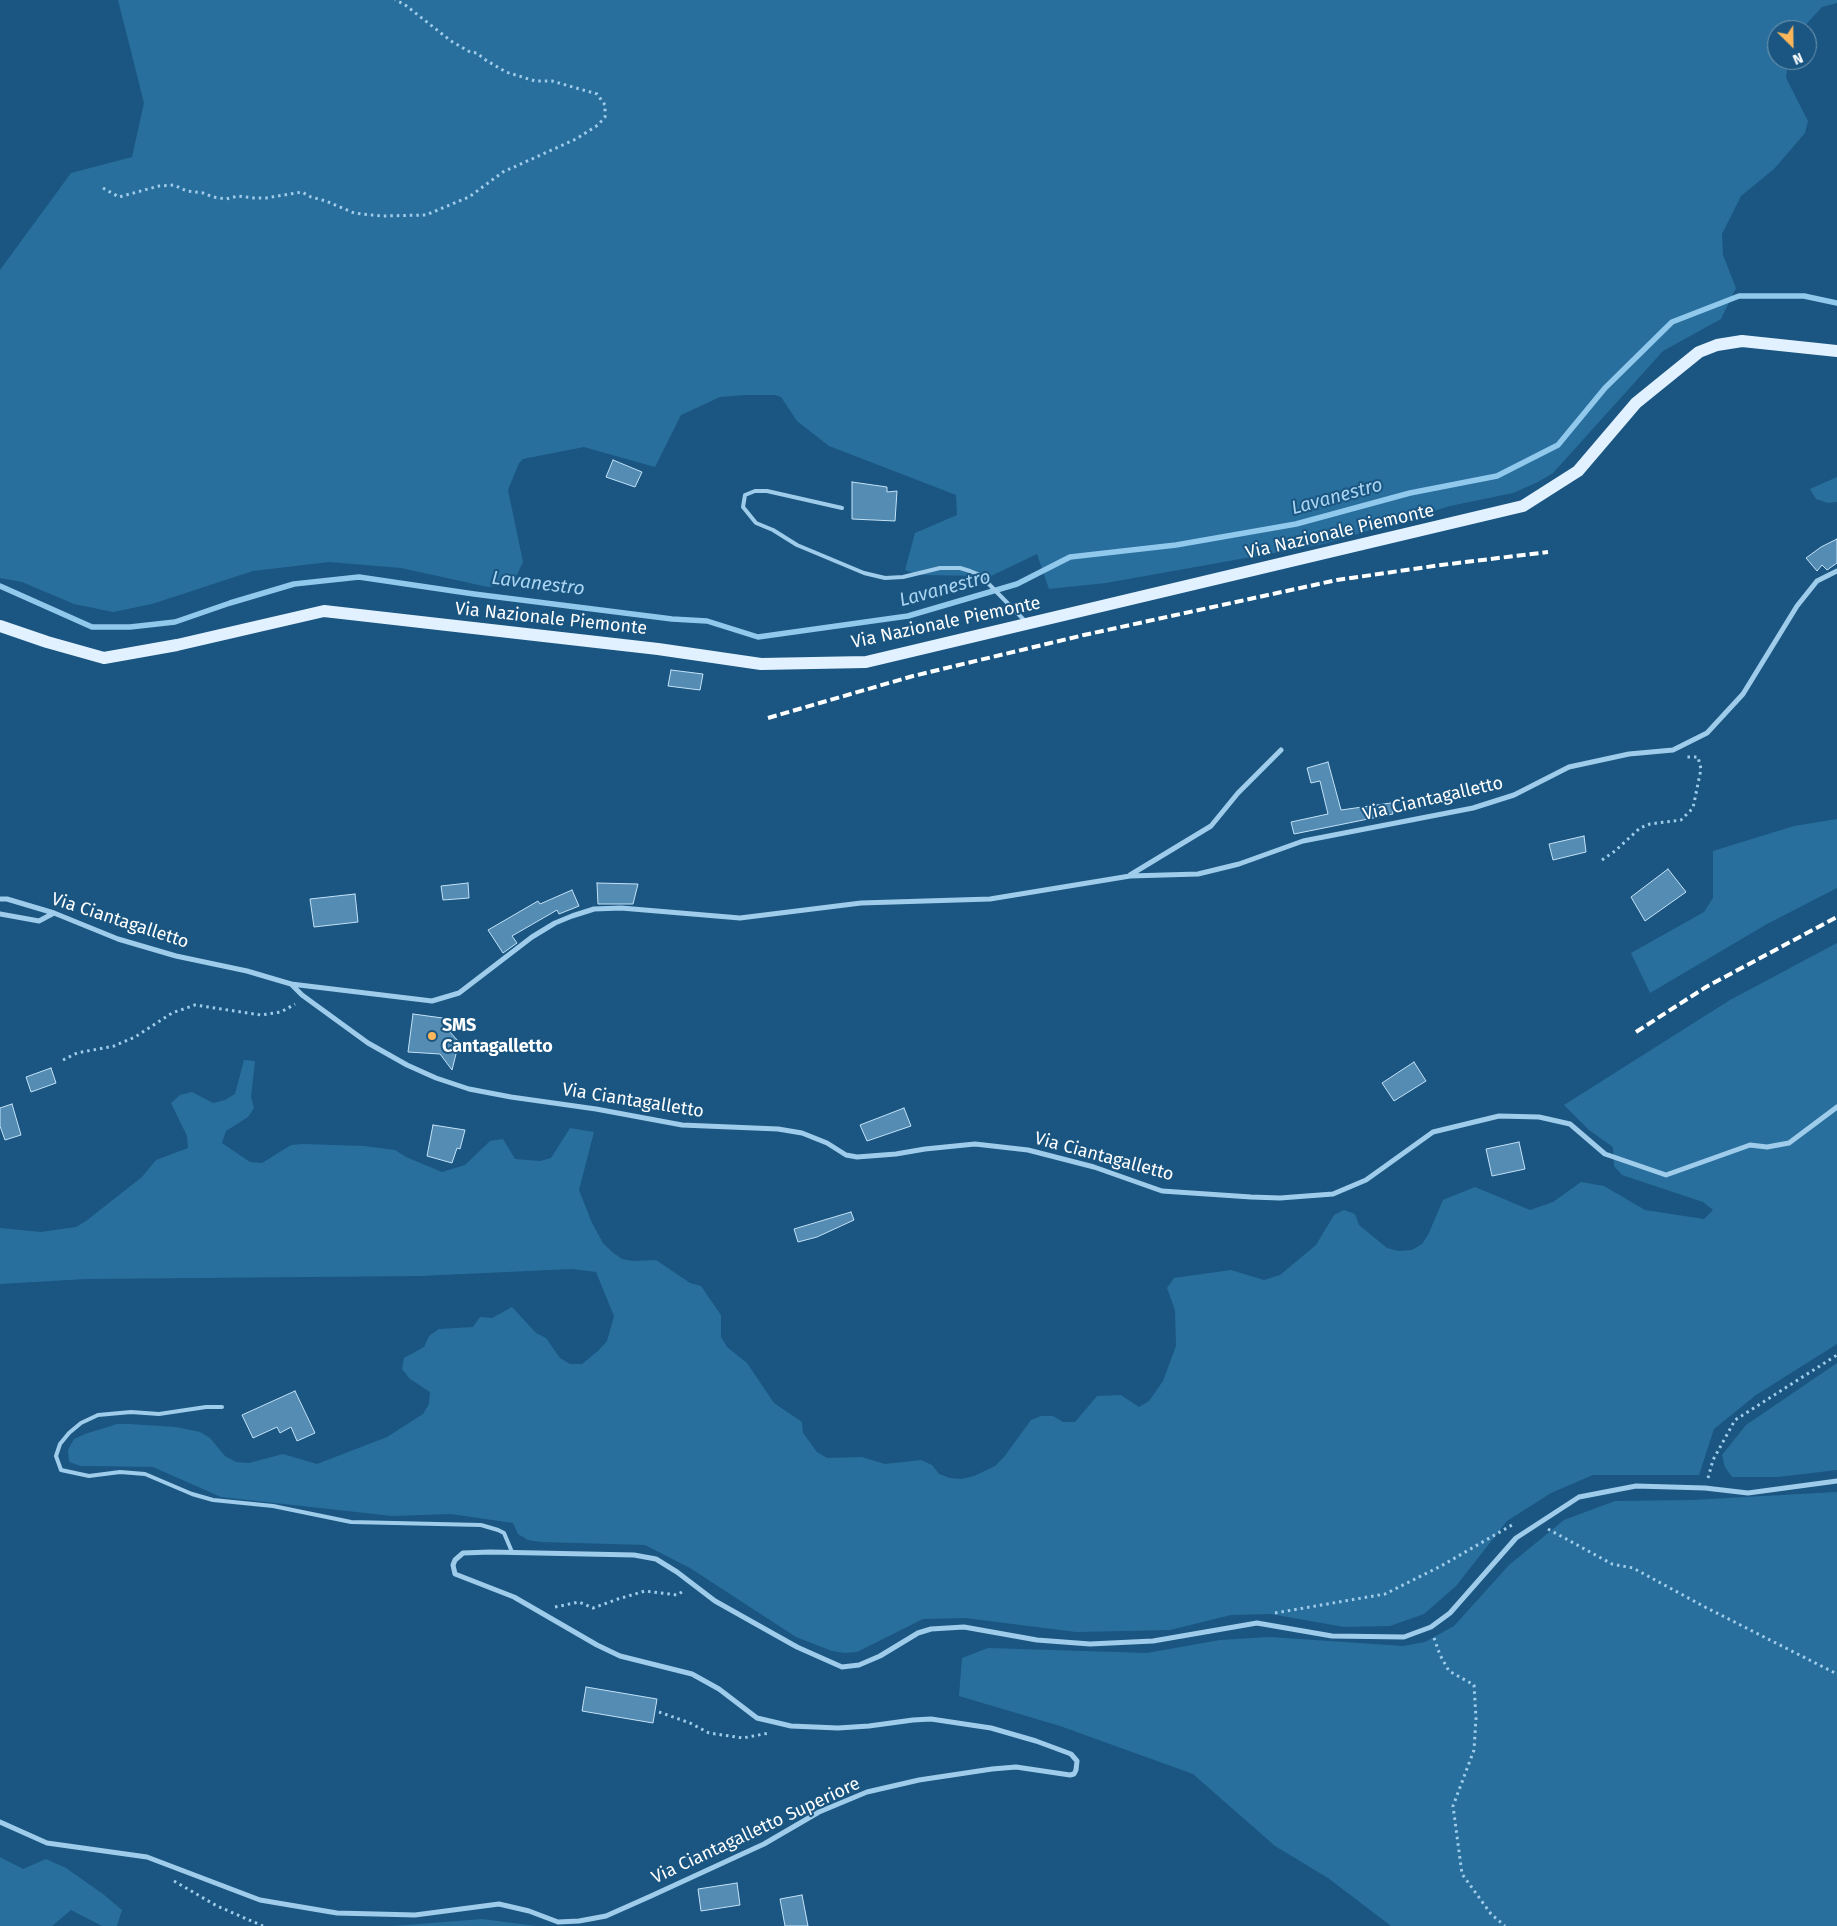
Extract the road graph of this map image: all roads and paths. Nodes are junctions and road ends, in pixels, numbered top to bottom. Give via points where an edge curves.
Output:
1 (395, 0) edge
2 (103, 188) dead end
3 (1837, 351) edge
4 (842, 508) dead end
5 (1837, 571) edge
6 (1029, 624) junction
7 (0, 626) edge
8 (1281, 750) dead end
9 (1682, 757) dead end
10 (1602, 860) dead end
11 (1130, 876) junction
12 (0, 900) edge
13 (54, 913) junction
14 (0, 914) edge
15 (291, 984) junction
16 (302, 995) junction
17 (63, 1060) dead end
18 (1837, 1107) edge
19 (1837, 1354) edge
20 (222, 1408) dead end
21 (1837, 1481) edge
22 (1705, 1488) junction
23 (1517, 1522) dead end
24 (1539, 1523) junction
25 (512, 1552) junction
26 (694, 1584) junction
27 (534, 1610) junction
28 (1268, 1614) dead end
29 (1431, 1627) junction
30 (1837, 1674) edge
31 (659, 1712) dead end
32 (791, 1726) junction
33 (0, 1822) edge
34 (169, 1878) dead end
35 (263, 1926) edge
36 (1505, 1926) edge

1 - 2 path via 450,41 477,53 506,72 597,94 605,105 604,117 576,140 503,172 469,197 426,215 354,213 302,192 266,198 238,196 226,199 174,185 119,197
3 - 6 main road, Via Nazionale Piemonte via 1742,341 1699,352 1636,403 1578,471 1523,506
4 - 6 lane via 767,491 745,495 743,507 756,523 797,545 864,573 885,578 940,568 970,571 985,581
5 - 11 street, Via Ciantagalletto via 1817,581 1797,606 1743,694 1707,733 1673,750 1629,754 1569,767 1514,795 1472,808 1303,841 1239,864 1198,874
6 - 7 main road, Via Nazionale Piemonte via 866,662 761,664 324,611 177,645 104,658
8 - 11 street, Via Ciantagalletto via 1211,826
9 - 10 path via 1698,757 1701,769 1693,808 1681,820 1640,828
11 - 15 street, Via Ciantagalletto via 990,899 861,903 740,918 621,908 594,909 555,923 459,993 432,1002
12 - 13 street, Via Ciantagalletto via 7,899
13 - 14 street via 39,921
13 - 15 street, Via Ciantagalletto via 118,939
15 - 16 street, Via Ciantagalletto
16 - 17 path via 281,1012 261,1015 195,1005 172,1013 135,1037 114,1046 77,1053
16 - 18 street, Via Ciantagalletto via 368,1044 436,1078 469,1089 682,1125 802,1133 846,1155 857,1157 975,1144 1028,1150 1094,1167 1162,1191 1280,1198 1333,1194 1366,1180 1433,1132 1498,1116 1539,1117 1570,1124 1605,1154 1666,1175 1750,1145 1767,1147 1789,1143
19 - 22 path via 1735,1420 1713,1460
20 - 25 lane via 98,1415 81,1422 69,1433 56,1456 61,1470 89,1476 120,1472 145,1474 213,1500 274,1506 351,1522 482,1525 504,1533
21 - 22 street, Via Ciantagalletto Superiore via 1748,1493
22 - 24 street, Via Ciantagalletto Superiore via 1636,1486 1579,1497
23 - 28 path via 1385,1594
24 - 29 street, Via Ciantagalletto Superiore via 1516,1538 1450,1614
24 - 30 path via 1612,1564 1634,1568
25 - 26 street, Via Ciantagalletto Superiore via 634,1555 656,1559
25 - 27 street, Via Ciantagalletto Superiore via 463,1554 455,1560 455,1574 514,1597
26 - 27 path via 677,1595 645,1591 593,1608 579,1602
26 - 29 street, Via Ciantagalletto Superiore via 715,1601 772,1633 842,1667 859,1665 931,1629 964,1627 1037,1640 1090,1644 1153,1641 1257,1623 1332,1636 1404,1637
27 - 32 street, Via Ciantagalletto Superiore via 620,1656 692,1674 719,1689 757,1718
29 - 36 path via 1449,1671 1474,1685 1474,1750 1453,1806 1462,1874
31 - 32 path via 709,1733 743,1738
32 - 33 street, Via Ciantagalletto Superiore via 838,1728 932,1719 991,1728 1036,1741 1071,1754 1077,1766 1074,1774 1070,1775 1016,1767 992,1769 867,1792 819,1812 764,1844 651,1896 606,1916 579,1921 558,1922 499,1904 415,1915 337,1913 260,1900 147,1857 47,1843
34 - 35 path via 217,1906

